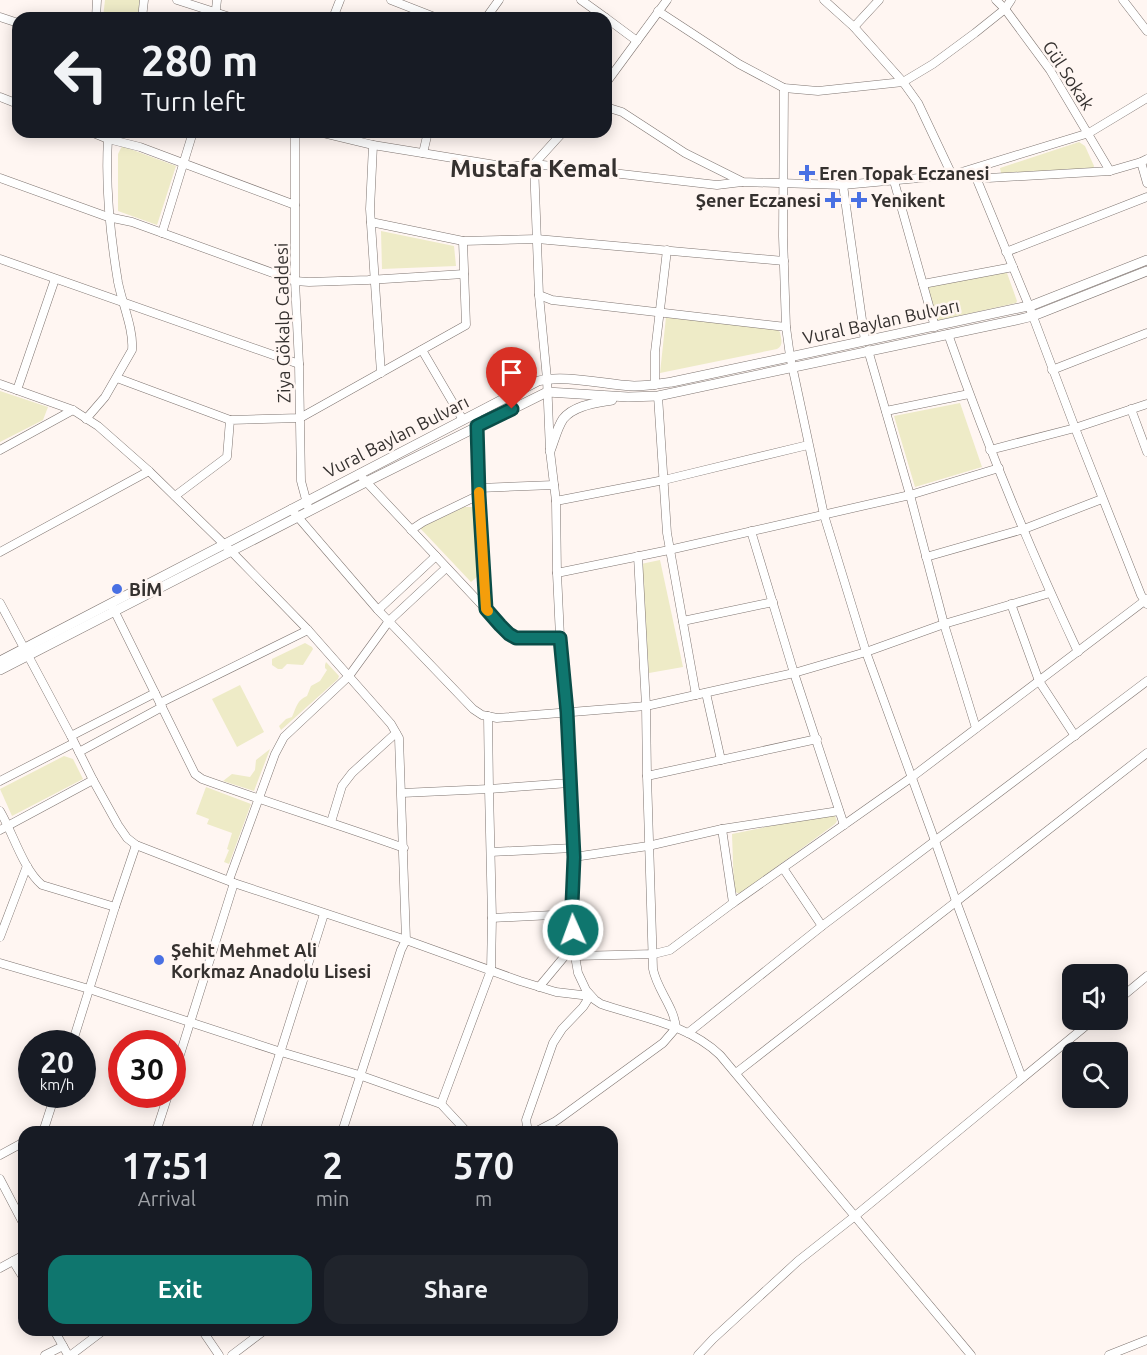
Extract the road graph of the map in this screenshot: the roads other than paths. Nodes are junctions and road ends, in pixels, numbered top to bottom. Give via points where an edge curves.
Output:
1 (177, 0) edge
2 (392, 0) edge
3 (581, 0) edge
4 (667, 0) edge
5 (824, 0) edge
6 (879, 0) edge
7 (996, 0) edge
8 (1011, 0) edge
9 (1123, 0) edge
10 (1005, 9) junction
11 (658, 11) junction
12 (207, 12) edge
13 (422, 12) edge
14 (598, 12) edge
15 (612, 22) edge
16 (854, 27) junction
17 (1147, 31) edge
18 (637, 41) junction
19 (612, 74) edge
20 (903, 82) junction
21 (784, 88) junction
22 (1147, 98) edge
23 (612, 108) edge
24 (1089, 133) junction
25 (191, 138) edge
26 (295, 138) edge
27 (355, 138) edge
28 (427, 138) edge
29 (558, 138) edge
30 (108, 139) joint
31 (373, 145) junction
32 (423, 153) junction
33 (1144, 161) edge
34 (184, 163) junction
35 (534, 164) junction
36 (1110, 171) junction
37 (975, 175) junction
38 (952, 176) junction
39 (0, 178) edge
40 (894, 181) junction
41 (742, 182) junction
42 (1147, 183) edge
43 (783, 184) junction
44 (843, 185) junction
45 (1147, 197) edge
46 (295, 205) junction
47 (108, 217) junction
48 (371, 222) junction
49 (162, 233) junction
50 (537, 239) junction
51 (463, 241) junction
52 (667, 250) junction
53 (1006, 252) junction
54 (0, 259) edge
55 (1147, 260) edge
56 (784, 261) junction
57 (1013, 267) junction
58 (1147, 271) edge
59 (464, 274) junction
60 (55, 279) junction
61 (374, 280) junction
62 (295, 281) junction
63 (923, 284) junction
64 (539, 295) junction
65 (122, 301) junction
66 (1029, 306) junction
67 (660, 312) junction
68 (1032, 316) junction
69 (786, 327) junction
70 (934, 327) junction
71 (1147, 333) edge
72 (948, 334) junction
73 (867, 346) junction
74 (422, 350) junction
75 (790, 356) junction
76 (299, 364) junction
77 (792, 367) junction
78 (1052, 370) junction
79 (381, 373) junction
80 (117, 378) junction
81 (547, 379) junction
82 (0, 384) edge
83 (655, 385) junction
84 (17, 390) junction
85 (547, 392) junction
86 (969, 394) junction
87 (658, 396) junction
88 (628, 397) junction
89 (1147, 404) edge
90 (1131, 409) junction
91 (73, 410) junction
92 (886, 411) junction
93 (477, 413) junction
94 (300, 418) junction
95 (86, 419) junction
96 (230, 420) junction
97 (463, 420) junction
98 (477, 426) junction
99 (1075, 428) junction
100 (808, 446) junction
101 (0, 450) edge
102 (990, 450) junction
103 (550, 451) junction
104 (1147, 452) edge
105 (999, 468) junction
106 (149, 471) junction
107 (363, 478) junction
108 (664, 480) junction
109 (554, 485) junction
110 (479, 492) junction
111 (910, 495) junction
112 (175, 496) junction
113 (1102, 499) junction
114 (556, 501) junction
115 (308, 506) junction
116 (291, 510) junction
117 (824, 515) junction
118 (298, 518) junction
119 (1024, 529) junction
120 (411, 530) junction
121 (751, 531) junction
122 (227, 547) junction
123 (669, 550) junction
124 (0, 552) edge
125 (436, 556) junction
126 (638, 556) junction
127 (926, 557) junction
128 (446, 568) junction
129 (557, 573) junction
130 (1050, 593) junction
131 (773, 602) junction
132 (1146, 602) edge
133 (0, 603) edge
134 (1011, 604) junction
135 (113, 607) junction
136 (378, 609) junction
137 (486, 609) junction
138 (389, 621) junction
139 (683, 621) junction
140 (944, 624) junction
141 (308, 630) junction
142 (560, 638) junction
143 (26, 652) junction
144 (866, 652) junction
145 (1078, 652) junction
146 (0, 660) edge
147 (0, 670) edge
148 (794, 673) junction
149 (349, 676) junction
150 (1039, 681) junction
151 (1147, 681) edge
152 (155, 693) junction
153 (706, 693) junction
154 (696, 695) junction
155 (161, 705) junction
156 (645, 705) junction
157 (567, 712) junction
158 (488, 716) junction
159 (976, 728) junction
160 (396, 733) junction
161 (1075, 736) junction
162 (72, 739) junction
163 (817, 739) junction
164 (79, 752) junction
165 (1147, 753) edge
166 (721, 760) junction
167 (647, 776) junction
168 (912, 777) junction
169 (93, 780) junction
170 (0, 781) edge
171 (569, 783) junction
172 (489, 789) junction
173 (402, 793) junction
174 (258, 799) junction
175 (0, 811) edge
176 (839, 811) junction
177 (331, 822) junction
178 (8, 825) junction
179 (844, 825) junction
180 (722, 829) junction
181 (0, 830) edge
182 (935, 841) junction
183 (136, 845) junction
184 (648, 846) junction
185 (404, 848) junction
186 (491, 852) junction
187 (574, 852) junction
188 (27, 866) junction
189 (783, 868) junction
190 (232, 882) junction
191 (956, 901) junction
192 (733, 903) junction
193 (115, 907) junction
194 (324, 914) junction
195 (573, 914) junction
196 (492, 918) junction
197 (822, 926) junction
198 (0, 937) edge
199 (406, 940) junction
200 (574, 945) junction
201 (654, 954) junction
202 (575, 956) junction
203 (0, 963) edge
204 (491, 970) junction
205 (1147, 976) edge
206 (539, 987) junction
207 (89, 989) junction
208 (1128, 992) edge
209 (590, 996) junction
210 (191, 1022) junction
211 (676, 1028) junction
212 (76, 1030) edge
213 (1081, 1030) edge
214 (688, 1032) junction
215 (186, 1037) edge
216 (281, 1052) junction
217 (736, 1073) junction
218 (359, 1075) junction
219 (1022, 1078) junction
220 (441, 1104) junction
221 (51, 1108) edge
222 (164, 1108) edge
223 (46, 1126) edge
224 (158, 1126) edge
225 (257, 1126) edge
226 (344, 1126) edge
227 (461, 1126) edge
228 (527, 1126) edge
229 (546, 1126) edge
230 (18, 1146) edge
231 (0, 1155) edge
232 (0, 1179) edge
233 (18, 1214) edge
234 (855, 1216) junction
235 (18, 1258) edge
236 (13, 1261) junction
237 (0, 1268) edge
238 (18, 1270) edge
239 (57, 1336) edge
240 (96, 1336) edge
241 (206, 1336) edge
242 (257, 1336) edge
243 (1147, 1340) edge
244 (63, 1346) junction
245 (45, 1355) edge
246 (70, 1355) edge
247 (219, 1355) edge
248 (232, 1355) edge
249 (698, 1355) edge
250 (971, 1355) edge
251 (1109, 1355) edge

1 - 12 street
2 - 13 street
3 - 14 street
4 - 11 street
5 - 16 street
6 - 16 street
7 - 10 street, Gül Sokak
8 - 10 street
9 - 17 street
10 - 20 street
10 - 24 street, Gül Sokak via 1050,70
11 - 18 street
11 - 21 street
15 - 18 street
16 - 20 street
18 - 19 street
20 - 21 street via 818,91
20 - 38 street via 918,104
21 - 43 street
22 - 24 street
23 - 41 street
24 - 36 street, Gül Sokak
24 - 38 street
25 - 34 street
26 - 46 street, Ziya Gökalp Caddesi
27 - 31 street
28 - 32 street
29 - 35 street
30 - 34 street
30 - 47 street
31 - 32 street
31 - 48 street
32 - 35 street via 508,167
33 - 36 street
33 - 42 street
34 - 46 street
34 - 49 street
35 - 41 street via 717,185
35 - 50 street
36 - 37 street via 988,178
37 - 38 street
37 - 53 street
38 - 40 street
39 - 47 street
40 - 44 street
40 - 63 street
41 - 43 street
43 - 44 street
43 - 56 street
44 - 73 street
45 - 53 street
46 - 62 street, Ziya Gökalp Caddesi
47 - 49 street
47 - 65 street
48 - 51 street
48 - 61 street
49 - 62 street
50 - 51 street
50 - 52 street
50 - 64 street
51 - 59 street
52 - 56 street
52 - 67 street
53 - 57 street
54 - 60 street
55 - 66 main road, Vural Baylan Bulvarı
56 - 69 street
57 - 63 street
57 - 66 street
58 - 68 main road, Vural Baylan Bulvarı
59 - 61 street
59 - 74 street via 466,325
60 - 65 street
60 - 84 street
61 - 62 street
61 - 79 street
62 - 76 street, Ziya Gökalp Caddesi
63 - 70 street
64 - 67 street via 552,300
64 - 81 street
65 - 76 street
65 - 80 street via 133,341
66 - 68 street
66 - 70 main road, Vural Baylan Bulvarı
67 - 69 street
67 - 83 street
68 - 72 main road, Vural Baylan Bulvarı
68 - 78 street
69 - 75 street
70 - 73 main road, Vural Baylan Bulvarı
71 - 78 street
72 - 73 main road, Vural Baylan Bulvarı
72 - 86 street
73 - 75 main road, Vural Baylan Bulvarı
73 - 77 main road, Vural Baylan Bulvarı
73 - 92 street
74 - 79 street
74 - 97 street
75 - 77 street
75 - 83 main road, Vural Baylan Bulvarı
76 - 94 street, Ziya Gökalp Caddesi
77 - 87 main road, Vural Baylan Bulvarı
77 - 100 street
78 - 99 street
79 - 94 street
80 - 95 street
80 - 96 street
81 - 83 main road, Vural Baylan Bulvarı
81 - 85 street
81 - 93 main road, Vural Baylan Bulvarı
82 - 84 street
84 - 91 street
85 - 88 main road, Vural Baylan Bulvarı
85 - 98 main road, Vural Baylan Bulvarı
85 - 103 street
86 - 92 street
86 - 102 street
87 - 88 main road, Vural Baylan Bulvarı
87 - 108 street
88 - 103 main road via 573,411 564,418
89 - 90 street
90 - 99 street
90 - 104 street
91 - 95 street
91 - 101 street
92 - 111 street
93 - 97 main road, Vural Baylan Bulvarı
93 - 98 street
94 - 96 street
94 - 115 street, Ziya Gökalp Caddesi via 301,481
95 - 106 street
96 - 112 street via 227,457
97 - 107 main road, Vural Baylan Bulvarı
98 - 107 main road, Vural Baylan Bulvarı
98 - 110 street
99 - 102 street
99 - 113 street
100 - 108 street
100 - 117 street
102 - 105 street
103 - 109 street
105 - 111 street
105 - 119 street
106 - 112 street
106 - 124 street
107 - 115 main road, Vural Baylan Bulvarı
107 - 120 street
108 - 114 street
108 - 123 street
109 - 110 street
109 - 114 street
110 - 120 street
110 - 137 street
111 - 117 street
111 - 127 street
112 - 122 street
113 - 119 street
113 - 132 street
114 - 129 street
115 - 116 main road, Vural Baylan Bulvarı
115 - 118 main road, Vural Baylan Bulvarı
116 - 118 street
116 - 122 main road, Vural Baylan Bulvarı
117 - 121 street
117 - 144 street
118 - 122 main road, Vural Baylan Bulvarı
118 - 136 street
119 - 127 street
119 - 130 street
120 - 125 street
121 - 123 street
121 - 131 street
122 - 135 main road, Vural Baylan Bulvarı
122 - 141 street
123 - 126 street
123 - 139 street
125 - 128 street
125 - 136 street
126 - 129 street
126 - 156 street
127 - 140 street
128 - 137 street
128 - 138 street
129 - 142 street
130 - 134 street
130 - 145 street
131 - 139 street
131 - 148 street
132 - 145 street
133 - 143 street
134 - 140 street
134 - 150 street
135 - 143 main road, Vural Baylan Bulvarı
135 - 152 street
136 - 138 street
137 - 142 street via 516,638
138 - 149 street
138 - 158 street via 472,709
139 - 154 street
140 - 144 street
140 - 159 street
141 - 149 street
141 - 155 street
142 - 157 street
143 - 146 main road, Vural Baylan Bulvarı
143 - 147 main road, Vural Baylan Bulvarı
143 - 162 street
144 - 148 street
144 - 168 street
145 - 150 street
148 - 153 street
148 - 163 street
149 - 160 street
149 - 174 street via 284,737
150 - 159 street
150 - 161 street
151 - 161 street
152 - 155 street
152 - 162 street
153 - 154 street
153 - 166 street
154 - 156 street
155 - 164 street
155 - 174 street via 195,774
156 - 157 street
156 - 167 street
157 - 158 street
157 - 171 street
158 - 172 street
159 - 168 street
160 - 173 street
160 - 177 street via 342,786
161 - 182 street
162 - 164 street
162 - 170 street
163 - 166 street
163 - 176 street
164 - 169 street
165 - 191 street
166 - 167 street
167 - 184 street
168 - 179 street
168 - 182 street
169 - 178 street
169 - 183 street via 118,825
171 - 172 street
171 - 187 street
172 - 173 street
172 - 186 street
173 - 185 street
174 - 177 street
174 - 190 street
175 - 178 street
176 - 179 street
176 - 180 street
177 - 185 street
178 - 181 street
178 - 188 street
179 - 189 street
180 - 184 street
180 - 192 street
182 - 191 street
182 - 197 street
183 - 190 street
183 - 193 street
184 - 187 street
184 - 201 street
185 - 199 street
186 - 187 street
186 - 196 street
187 - 195 street
188 - 193 street via 42,885
188 - 198 street
189 - 192 street
189 - 197 street
190 - 194 street
190 - 210 street
191 - 217 street
191 - 219 street
192 - 201 street via 670,950
193 - 207 street
194 - 199 street
194 - 216 street
195 - 196 street
195 - 200 street
196 - 204 street
197 - 214 street
199 - 204 street
199 - 218 street
200 - 202 street
200 - 206 street
201 - 202 street
201 - 211 street via 654,976 673,1013
202 - 209 street via 578,973
203 - 207 street
204 - 206 street
204 - 220 street
205 - 208 street
206 - 209 street
207 - 210 street
207 - 212 street
209 - 211 street via 601,1004
209 - 228 street via 550,1050
210 - 215 street
210 - 216 street
211 - 214 street
211 - 229 street via 663,1043
213 - 219 street
214 - 217 street via 713,1048
216 - 218 street
216 - 225 street
217 - 234 street
218 - 220 street
218 - 226 street
219 - 234 street
220 - 227 street
221 - 223 street
222 - 224 street
230 - 231 street
232 - 233 street
234 - 249 street via 798,1261
234 - 250 street
235 - 236 street
236 - 237 street
236 - 238 street
239 - 244 street
240 - 246 street
241 - 247 street
242 - 248 street
243 - 251 street
244 - 245 street
244 - 246 street

